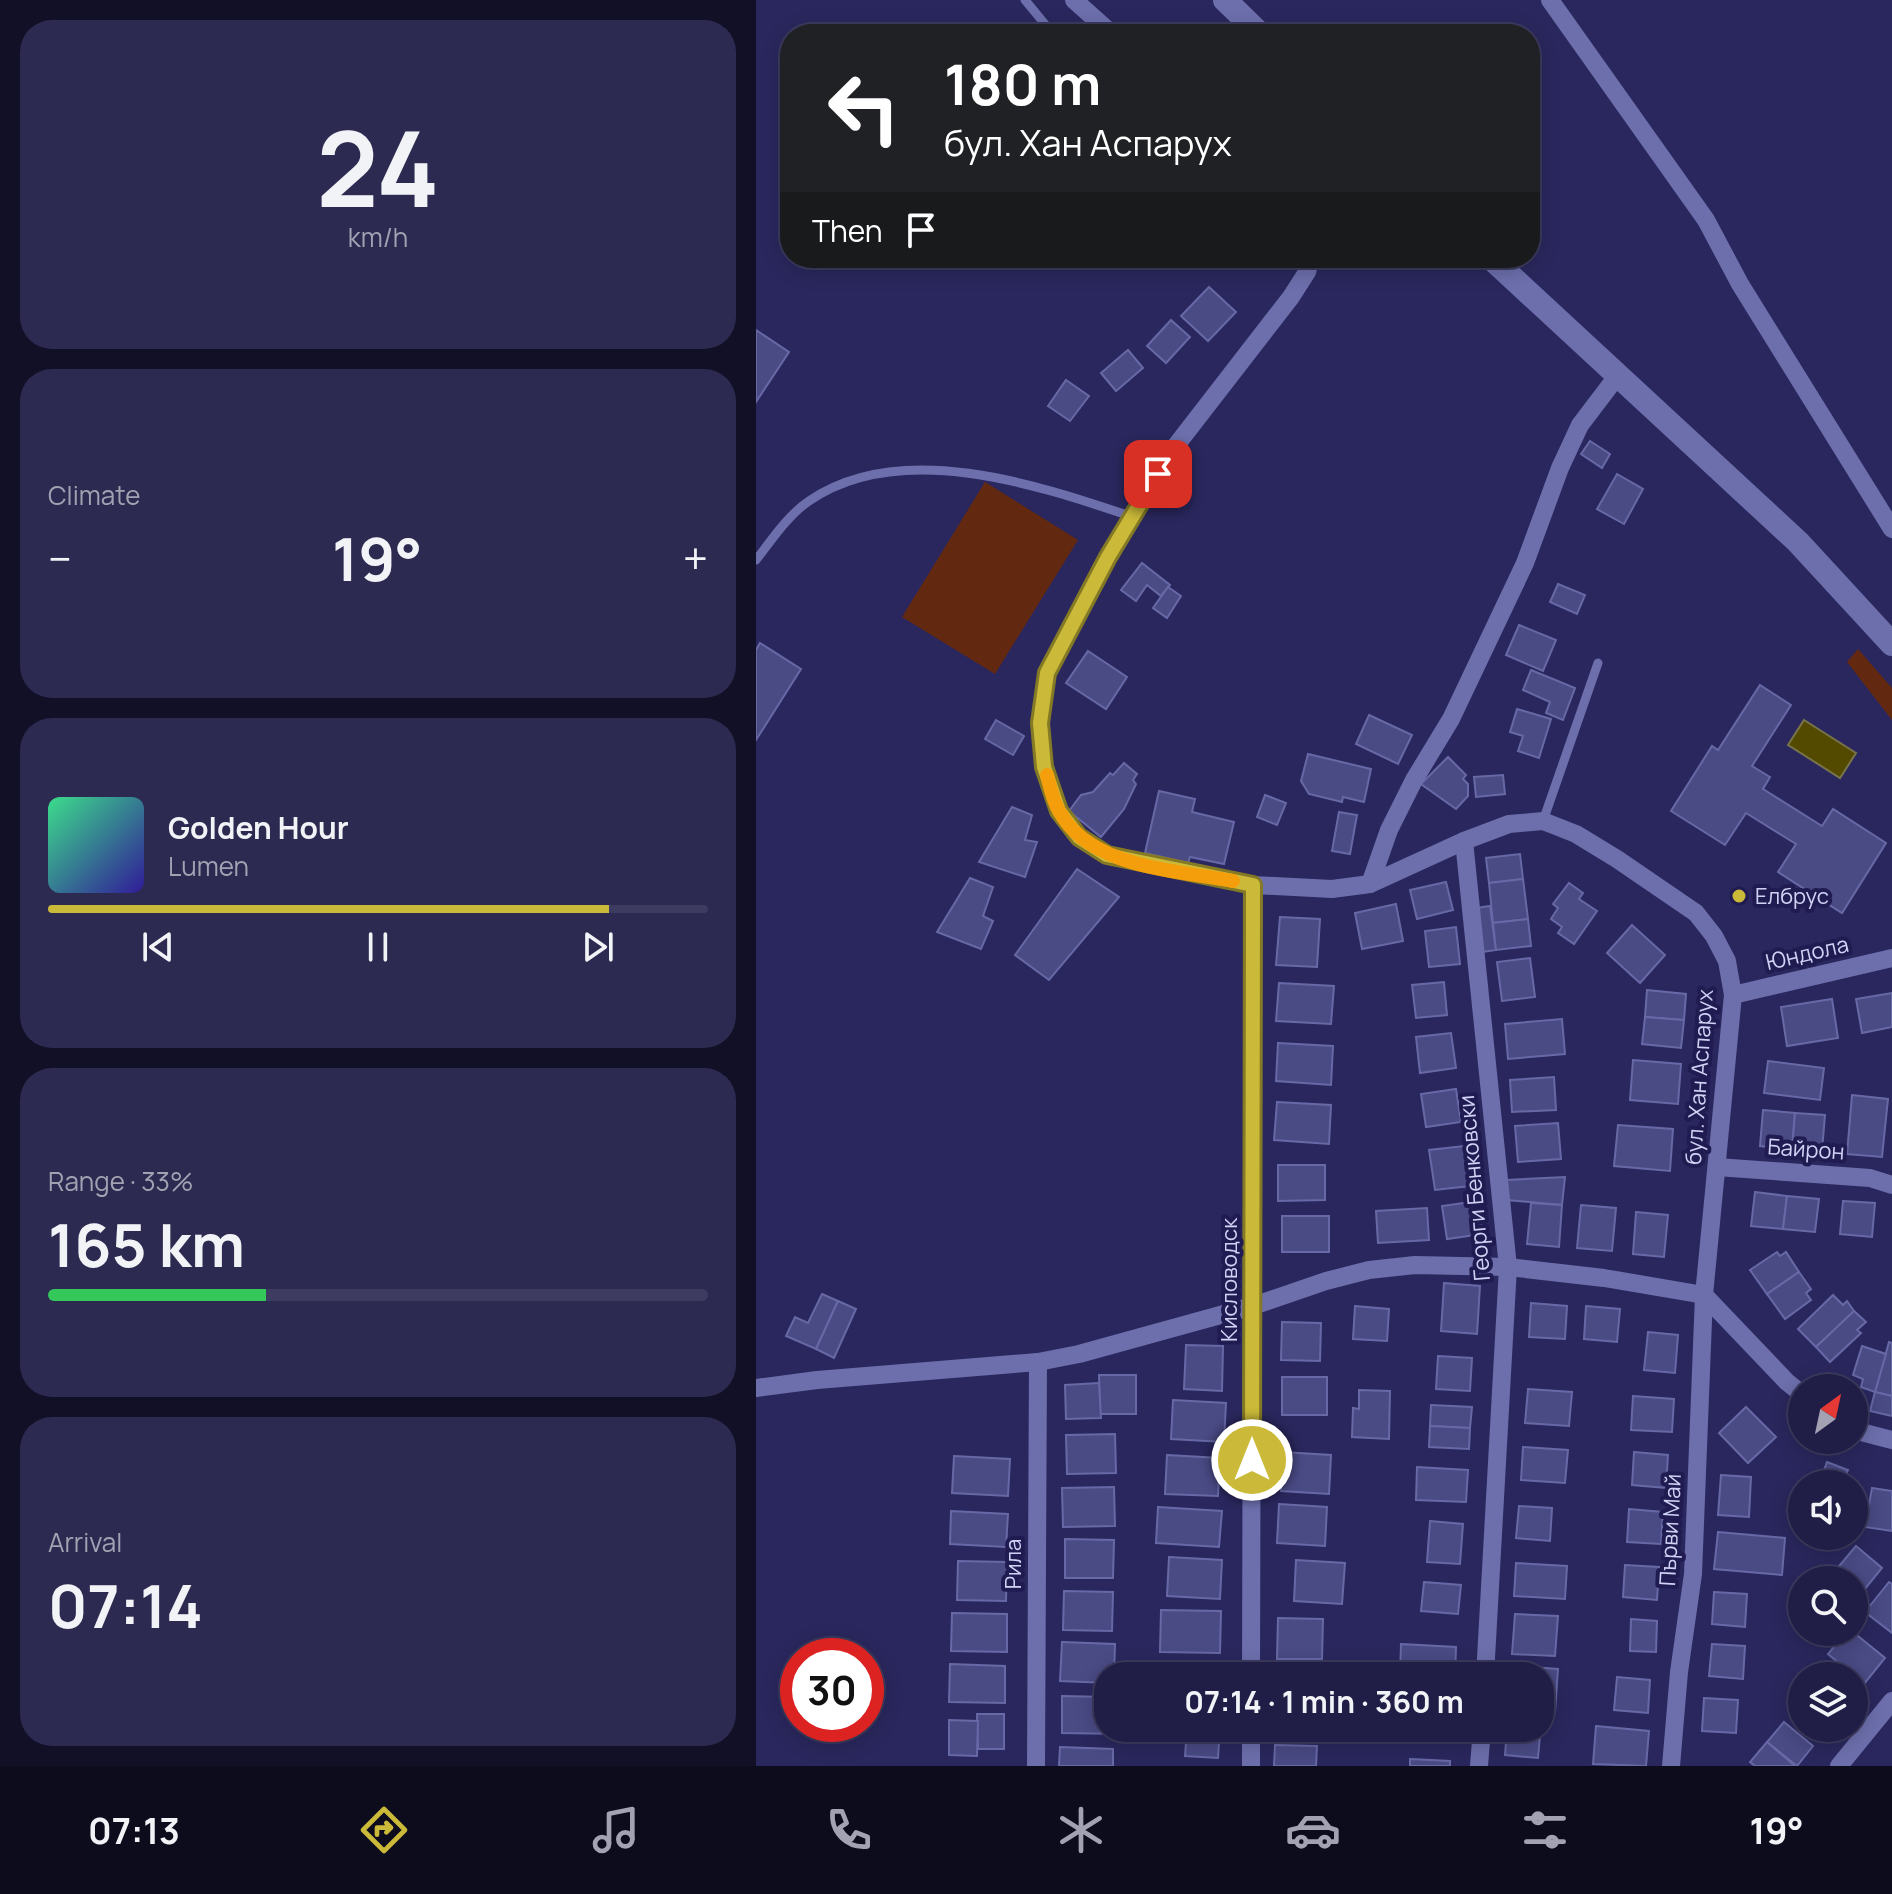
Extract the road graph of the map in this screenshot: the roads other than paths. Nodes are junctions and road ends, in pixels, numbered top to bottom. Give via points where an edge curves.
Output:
1 (1025, 0) edge
2 (1074, 0) edge
3 (1225, 0) edge
4 (1550, 0) edge
5 (1045, 24) edge
6 (1101, 24) edge
7 (1250, 24) edge
8 (1308, 268) edge
9 (1502, 268) edge
10 (1618, 375) junction
11 (1133, 517) junction
12 (1892, 529) edge
13 (756, 560) edge
14 (1892, 644) edge
15 (1598, 663) dead end
16 (1543, 821) junction
17 (1464, 841) junction
18 (1370, 884) junction
19 (1253, 885) junction
20 (1892, 958) edge
21 (1733, 995) junction
22 (1717, 1167) junction
23 (1892, 1185) edge
24 (1508, 1267) junction
25 (1704, 1295) junction
26 (1253, 1306) junction
27 (1038, 1362) junction
28 (1788, 1383) edge
29 (756, 1388) edge
30 (1868, 1434) edge
31 (1892, 1440) edge
32 (1251, 1662) edge
33 (1486, 1662) edge
34 (1892, 1701) edge
35 (1251, 1742) edge
36 (1481, 1742) edge
37 (1036, 1766) edge
38 (1251, 1766) edge
39 (1479, 1766) edge
40 (1671, 1766) edge
41 (1839, 1766) edge

1 - 5 lane
2 - 6 street
3 - 7 main road
4 - 12 street via 1706,220
8 - 11 street, бул. Хан Аспарух via 1171,452
9 - 10 main road
10 - 14 main road via 1798,542
10 - 18 street via 1580,425 1525,563 1464,694 1389,830
11 - 13 lane via 1056,491 964,471 890,472 846,480 806,502
11 - 19 street, бул. Хан Аспарух via 1047,673 1040,723 1044,767 1059,811 1079,837 1107,855
15 - 16 lane
16 - 17 street, бул. Хан Аспарух via 1509,824
16 - 21 street, бул. Хан Аспарух via 1607,852 1696,913 1727,961
17 - 18 street, бул. Хан Аспарух
17 - 24 street, Георги Бенковски
18 - 19 street, бул. Хан Аспарух via 1332,889
19 - 26 street, Кисловодск
20 - 21 street, Юндола
21 - 22 street, бул. Хан Аспарух
22 - 23 street, Байрон via 1870,1178
22 - 25 street, бул. Хан Аспарух
24 - 25 street
24 - 26 street via 1415,1265 1369,1270
24 - 33 street, Георги Бенковски
25 - 28 street
25 - 40 street, Първи Май via 1693,1574
26 - 27 street
26 - 32 street, Кисловодск
27 - 29 street
27 - 37 street, Рила
30 - 31 street
34 - 41 street
35 - 38 street
36 - 39 street

